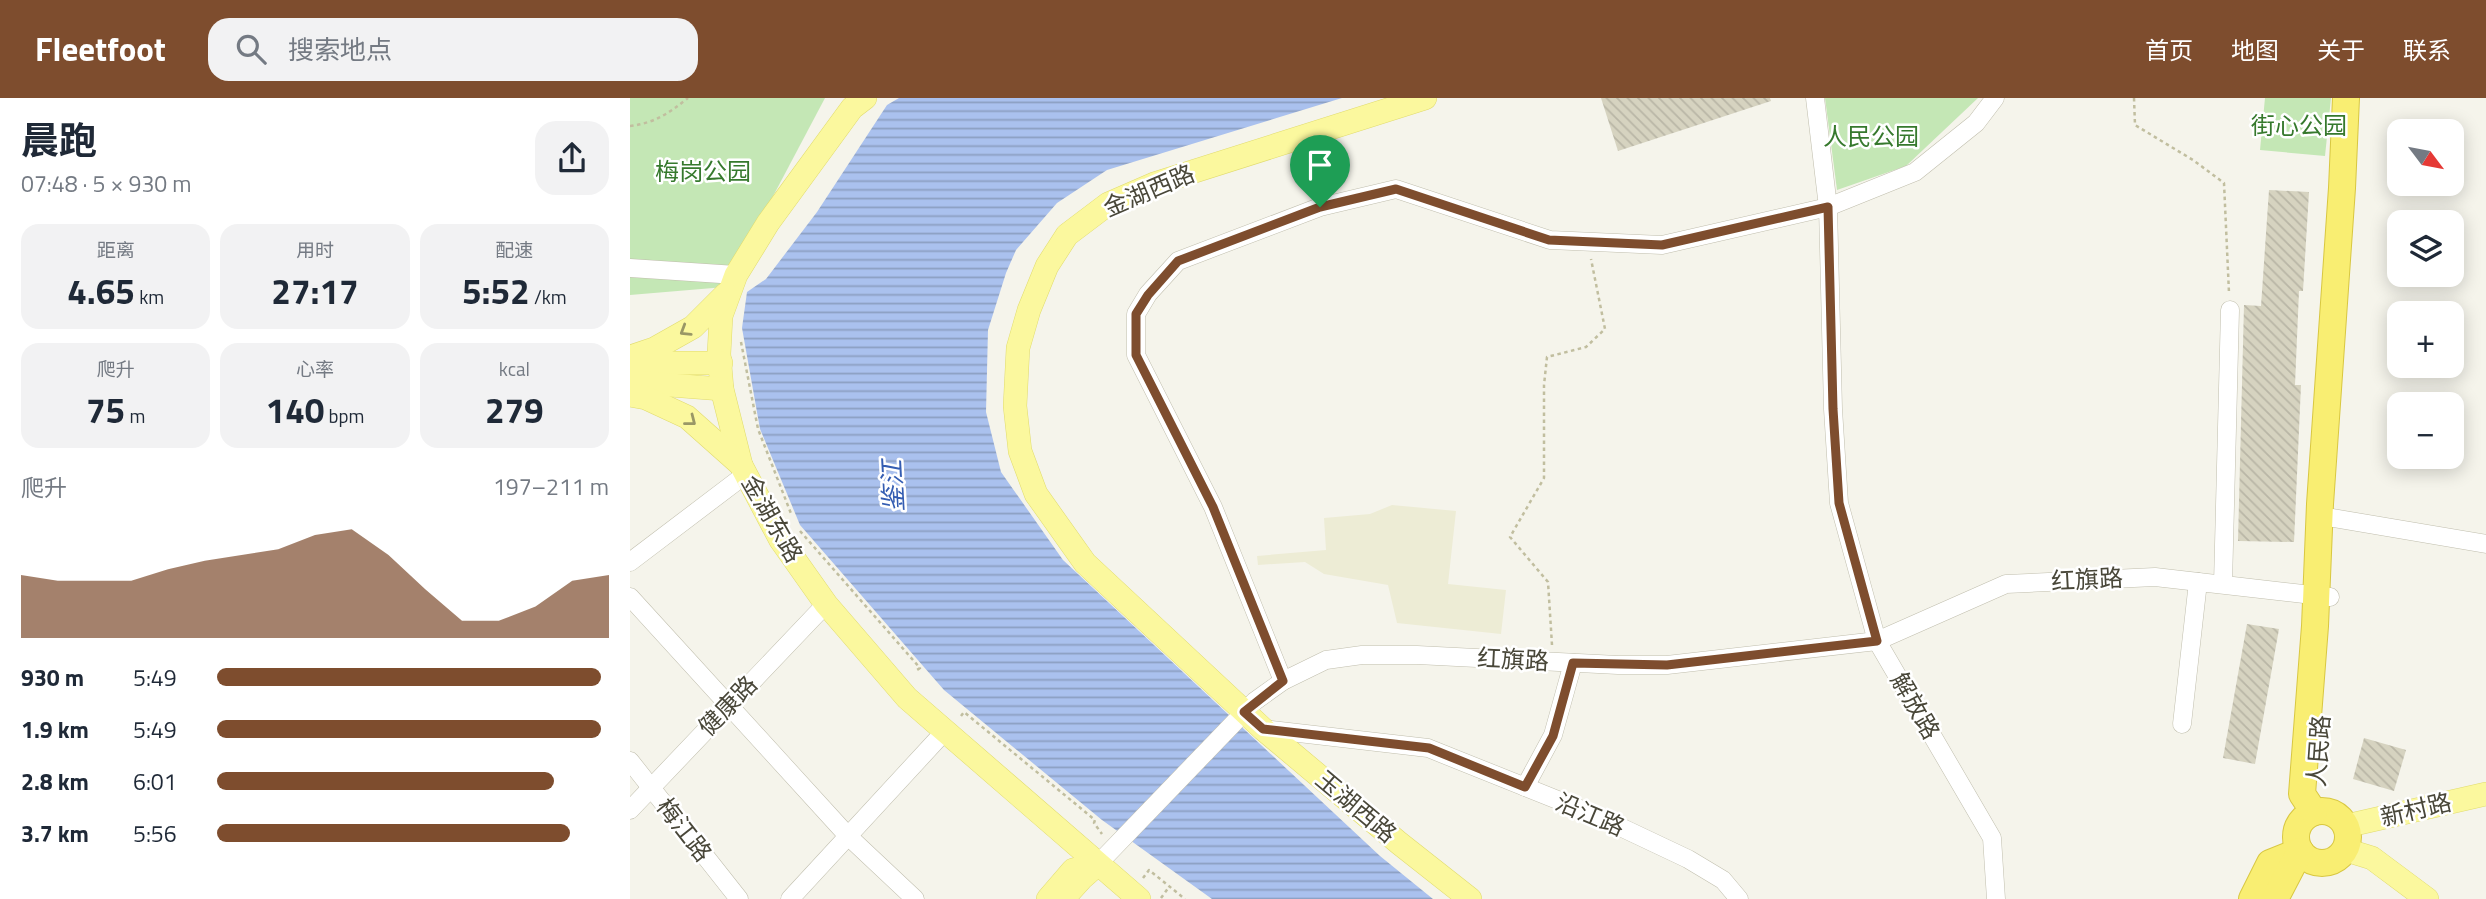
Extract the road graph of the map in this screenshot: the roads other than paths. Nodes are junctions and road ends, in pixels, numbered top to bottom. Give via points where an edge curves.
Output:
1 (865, 98) edge
2 (1425, 98) edge
3 (1815, 98) edge
4 (1995, 98) edge
5 (2346, 98) edge
6 (2360, 98) edge
7 (1828, 207) junction
8 (630, 268) edge
9 (733, 282) junction
10 (2230, 310) road end
11 (630, 357) edge
12 (630, 363) edge
13 (721, 363) junction
14 (630, 382) edge
15 (722, 389) junction
16 (630, 395) edge
17 (744, 470) junction
18 (2333, 518) junction
19 (2486, 544) edge
20 (630, 562) edge
21 (2198, 582) junction
22 (2223, 584) junction
23 (2323, 596) junction
24 (630, 597) edge
25 (826, 604) junction
26 (1877, 641) junction
27 (1573, 663) junction
28 (1283, 681) junction
29 (729, 705) junction
30 (1244, 712) junction
31 (953, 723) junction
32 (2182, 724) dead end
33 (1263, 729) junction
34 (630, 761) edge
35 (651, 786) junction
36 (1525, 787) junction
37 (2486, 794) edge
38 (630, 810) edge
39 (2314, 812) junction
40 (849, 835) junction
41 (2346, 838) junction
42 (2300, 851) junction
43 (1098, 864) junction
44 (738, 899) edge
45 (790, 899) edge
46 (915, 899) edge
47 (1048, 899) edge
48 (1063, 899) edge
49 (1150, 899) edge
50 (1470, 899) edge
51 (1739, 899) edge
52 (1996, 899) edge
53 (2252, 899) edge
54 (2275, 899) edge
55 (2411, 899) edge
56 (2427, 899) edge

1 - 9 main road, 金湖东路 via 852,108 768,223
2 - 30 main road, 金湖西路 via 1154,184 1108,204 1067,234 1029,310 1018,348 1015,406 1020,451 1036,494 1085,563
3 - 7 street, 解放路
4 - 7 street via 1976,123 1915,172
5 - 23 highway, 人民路 via 2320,504
6 - 18 highway, 人民路
7 - 26 street, 解放路 via 1839,503
7 - 28 street via 1662,245 1587,242 1549,240 1396,189 1320,207 1178,261 1136,314 1136,355 1213,507
8 - 9 street
9 -> 11 main road via 693,327
9 - 13 main road, 金湖东路 via 721,316
10 - 22 street
12 - 13 main road
13 - 15 main road, 金湖东路
14 - 15 main road
15 - 17 main road, 金湖东路
16 -> 17 main road via 687,417
17 - 20 street
17 - 25 main road, 金湖东路 via 780,539
18 - 19 street
18 - 23 highway, 人民路
21 - 22 street, 红旗路
21 - 26 street, 红旗路 via 2155,577 2006,584
21 - 32 street
22 - 23 street, 红旗路
23 - 39 highway, 人民路
24 - 29 street
25 - 29 street, 健康路
25 - 31 main road, 金湖东路 via 907,698
26 - 27 street, 红旗路 via 1667,665
26 - 52 street, 解放路 via 1992,838
27 - 28 street, 红旗路 via 1362,655 1326,660
27 - 36 street via 1553,736
28 - 30 street, 红旗路
29 - 35 street, 健康路
29 - 40 street
30 - 33 main road, 玉湖西路
30 - 43 street, 红旗路
31 - 40 street
31 - 43 main road, 金湖东路
33 - 36 street, 沿江路 via 1429,748
33 - 50 main road, 玉湖西路
34 - 35 street, 梅江路
35 - 38 street, 健康路
35 - 44 street, 梅江路
36 - 51 street, 沿江路 via 1688,859 1723,880
37 - 41 main road, 新村路
39 - 41 highway via 2335,814
39 - 42 highway via 2299,825 2296,841
40 - 45 street
40 - 46 street
41 - 42 highway via 2334,861 2310,861
41 - 55 main road
41 - 56 main road
42 - 53 highway via 2270,863
42 - 54 highway
43 - 47 main road via 1073,870
43 - 48 main road
43 - 49 main road, 金湖东路

